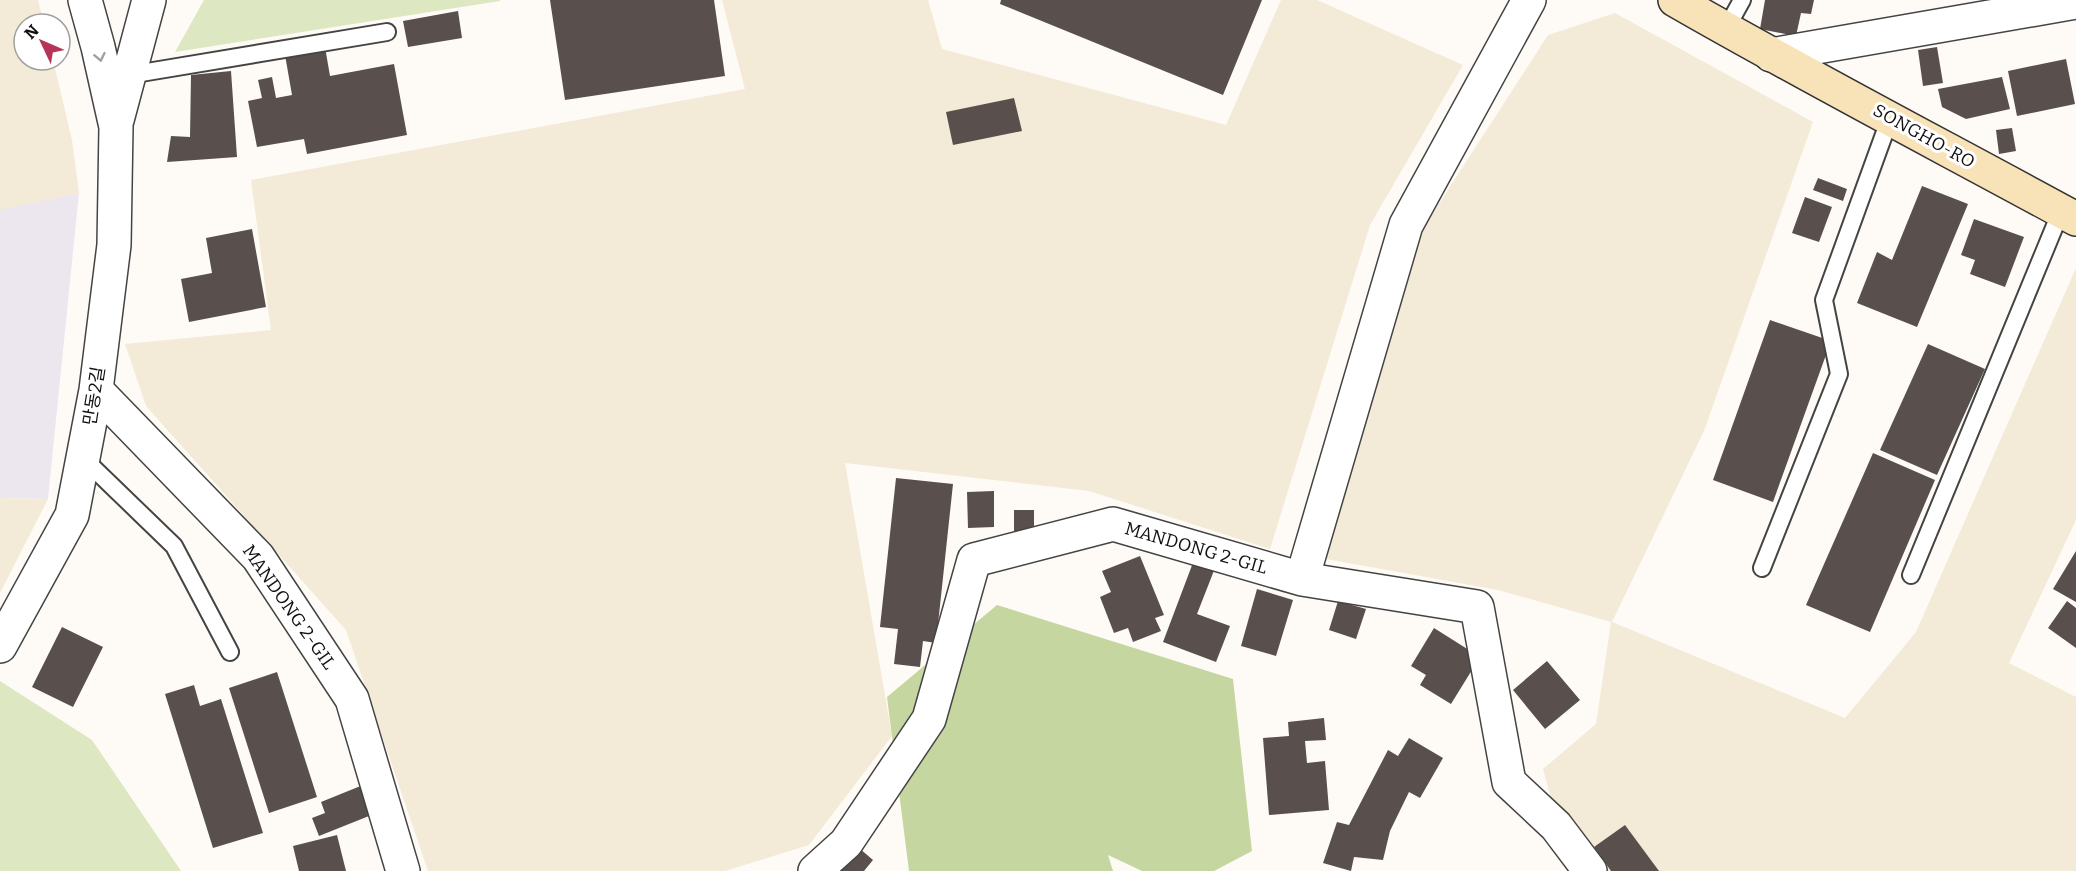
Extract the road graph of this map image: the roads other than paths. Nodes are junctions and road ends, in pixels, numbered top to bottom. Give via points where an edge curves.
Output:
1 (85, 0) edge
2 (149, 0) edge
3 (1530, 0) edge
4 (1675, 0) edge
5 (1742, 0) edge
6 (2076, 2) edge
7 (1726, 29) junction
8 (387, 32) dead end
9 (1771, 55) junction
10 (129, 75) junction
11 (1890, 118) junction
12 (116, 127) junction
13 (2069, 215) edge
14 (96, 390) junction
15 (83, 458) junction
16 (1762, 568) dead end
17 (1911, 575) dead end
18 (1302, 579) junction
19 (0, 646) edge
20 (230, 652) dead end
21 (403, 871) edge
22 (814, 871) edge
23 (1590, 871) edge

1 -> 12 street
2 - 10 street
3 - 18 street via 1406,225
4 - 7 main road, SONGHO-RO
5 - 7 lane
6 - 9 street
7 - 9 main road, SONGHO-RO
8 - 10 lane
9 - 11 main road, SONGHO-RO
10 - 12 street
11 - 13 main road, SONGHO-RO
11 - 16 lane via 1824,300 1839,374
12 - 14 street, 만동2길 via 114,245
13 - 17 lane
14 - 15 street, 만동2길
14 - 21 street, MANDONG 2-GIL via 258,557 352,699
15 - 19 street, 만동2길 via 72,515
15 - 20 lane via 174,546
18 - 22 street, MANDONG 2-GIL via 1113,524 974,560 929,719 846,843
18 - 23 street, MANDONG 2-GIL via 1477,607 1509,782 1556,826

